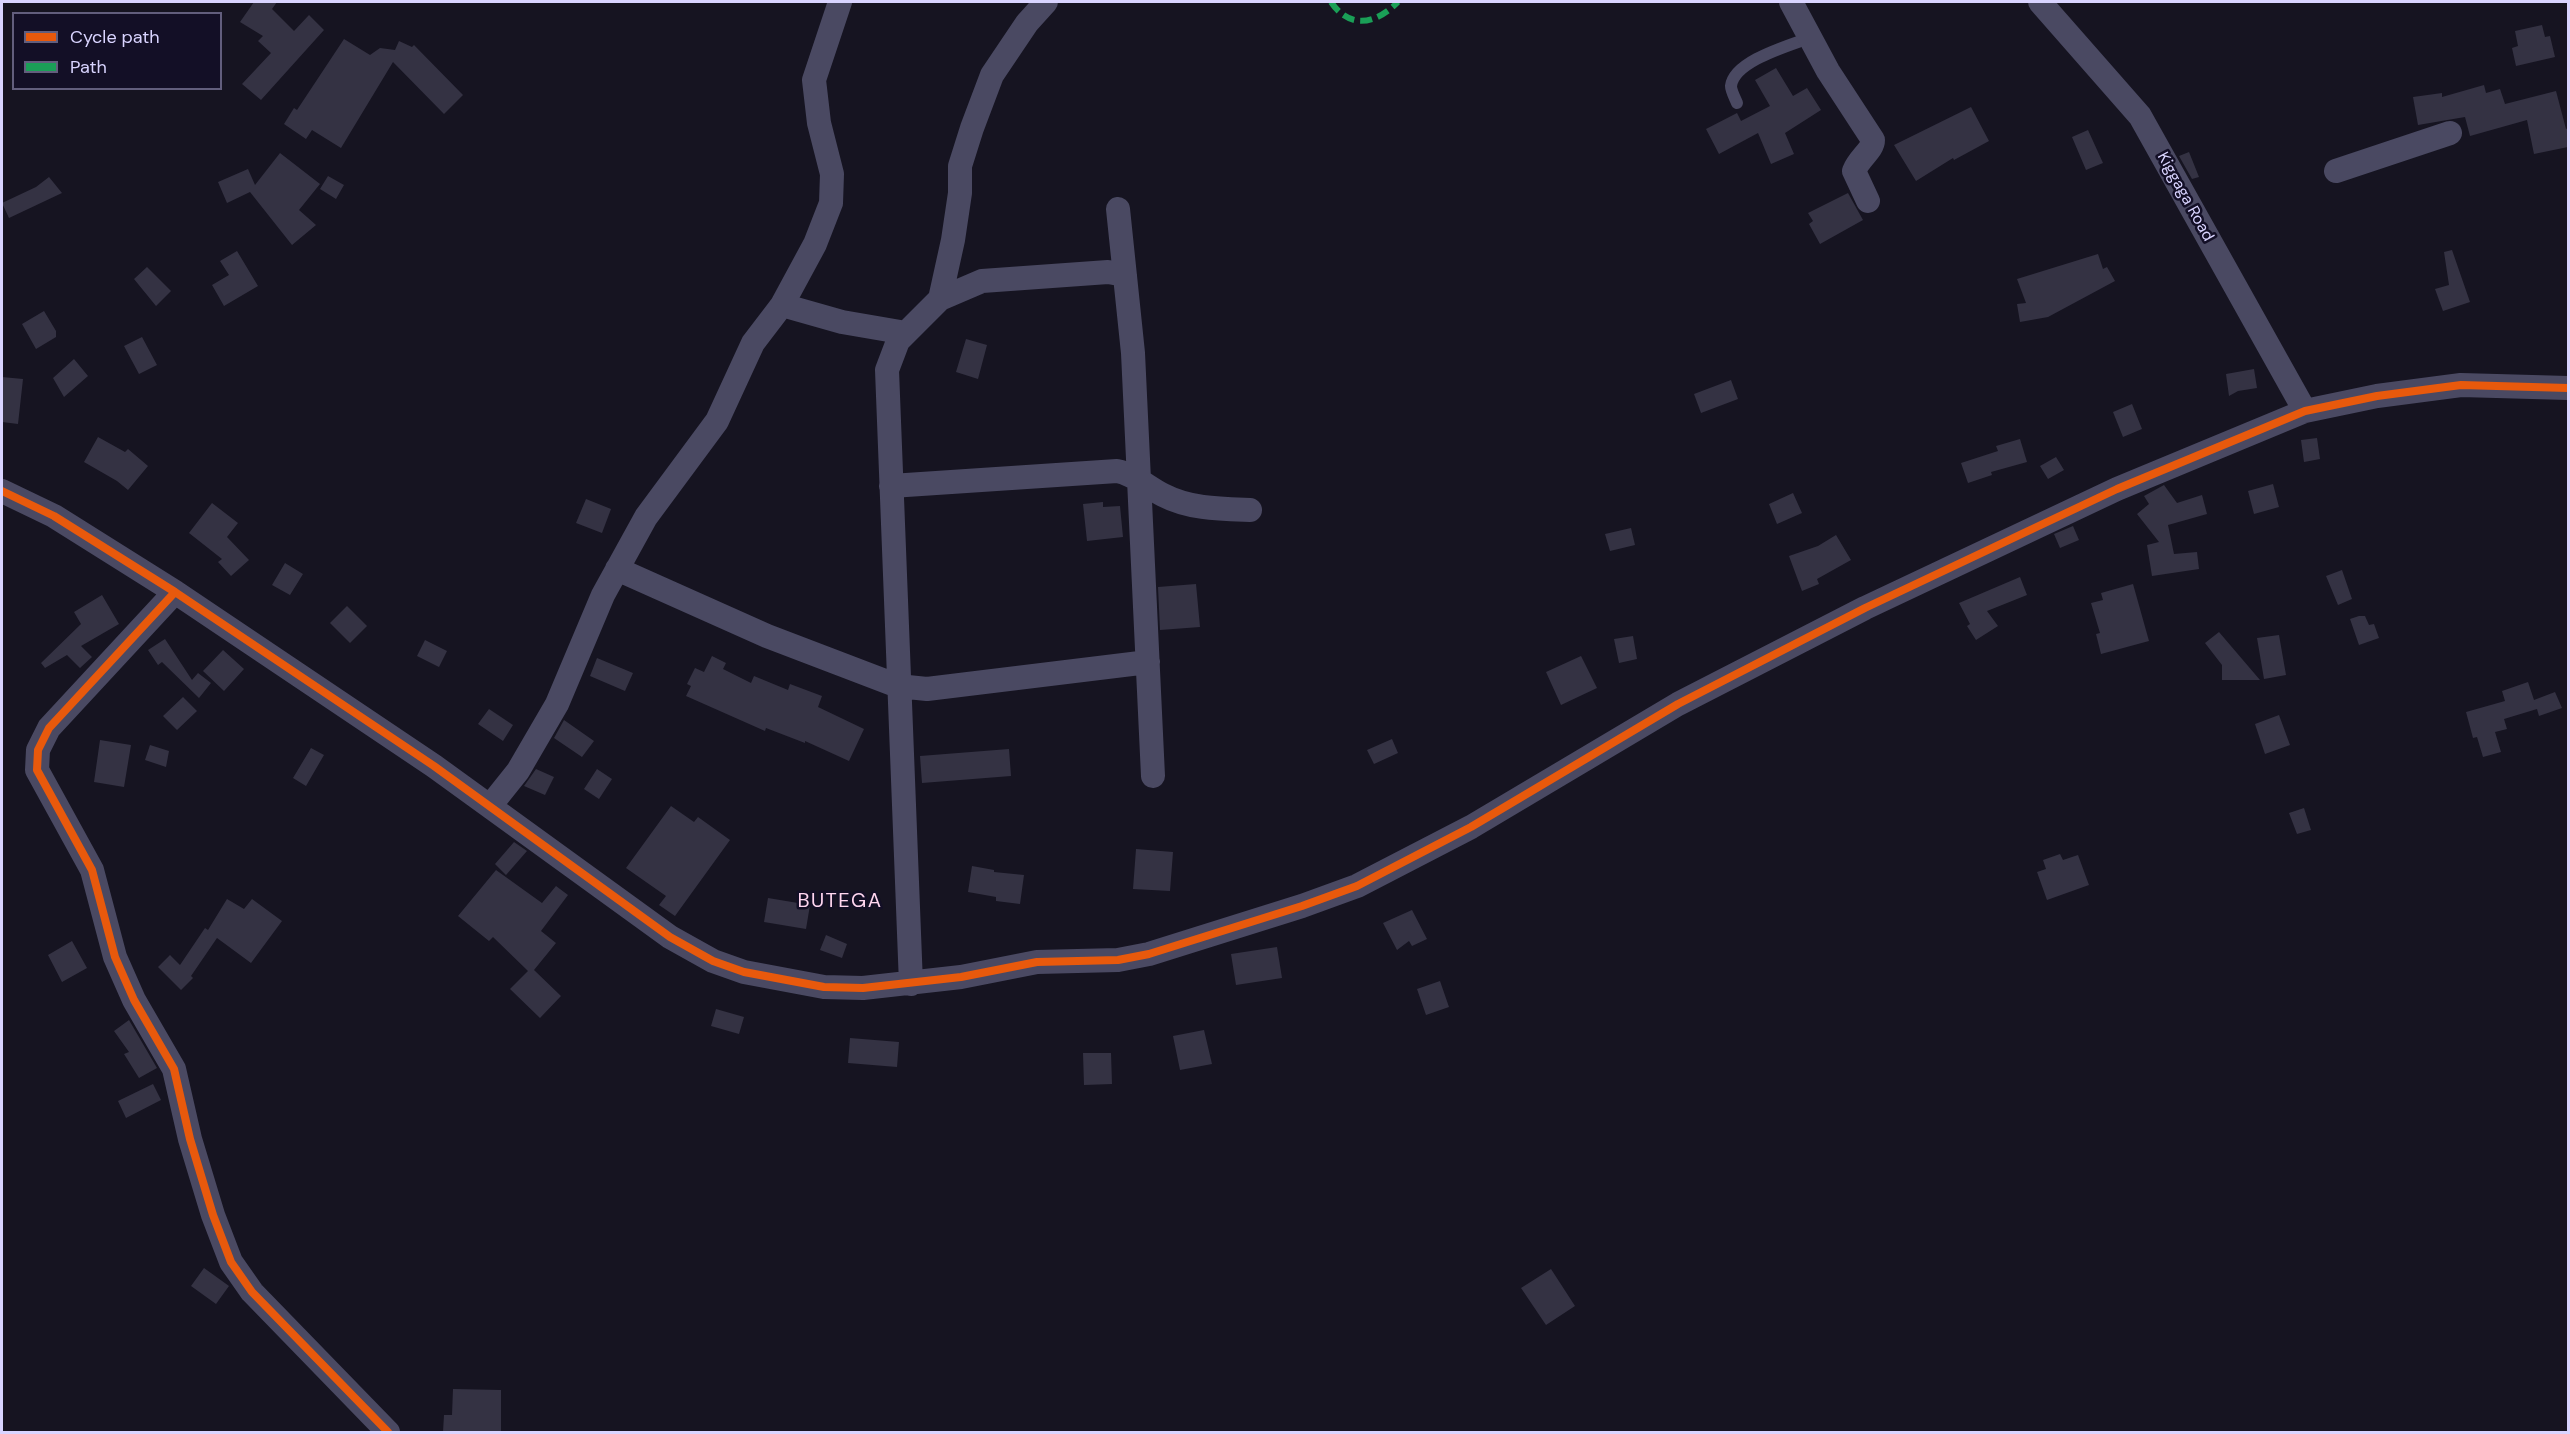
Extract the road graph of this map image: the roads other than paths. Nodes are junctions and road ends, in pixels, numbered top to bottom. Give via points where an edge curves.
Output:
1 (840, 2) edge
2 (1046, 2) edge
3 (1791, 2) edge
4 (2040, 2) edge
5 (1809, 38) junction
6 (1737, 104) dead end
7 (2450, 133) dead end
8 (2336, 171) dead end
9 (1868, 201) dead end
10 (1118, 209) dead end
11 (1125, 275) junction
12 (940, 299) junction
13 (782, 305) junction
14 (906, 333) junction
15 (2568, 388) edge
16 (2305, 411) junction
17 (1139, 481) junction
18 (891, 486) junction
19 (2, 491) edge
20 (1250, 510) dead end
21 (617, 569) junction
22 (175, 592) junction
23 (1148, 662) junction
24 (898, 686) junction
25 (1153, 776) dead end
26 (490, 806) junction
27 (911, 984) junction
28 (388, 1432) edge

1 - 13 street via 814,80 819,123 832,174 831,203 815,244
2 - 12 street via 992,75 972,128 960,166 953,240
3 - 5 street
4 - 16 street, Kiggaga Road via 2140,116
5 - 6 lane via 1752,61 1734,76 1731,88
5 - 9 street via 1873,140 1854,171
7 - 8 street
10 - 11 street
11 - 12 street via 982,281
11 - 17 street
12 - 14 street
13 - 14 street via 842,322
13 - 21 street via 753,343 717,421 646,517
14 - 18 street via 898,340 887,370
15 - 16 street via 2461,385
16 - 27 street via 2117,489 1752,664 1471,827 1357,886 1149,954 1118,960 1037,962
17 - 18 street via 1129,473 1117,471
17 - 20 street via 1164,496 1199,508
17 - 23 street
18 - 24 street
19 - 22 street via 54,516
21 - 24 street via 767,636
21 - 26 street via 557,704 518,771
22 - 26 street
22 - 28 street via 49,728 38,750 37,770 92,870 115,957 134,1000 174,1069 203,1182 231,1262 252,1292
23 - 24 street via 927,688
23 - 25 street
24 - 27 street
26 - 27 street via 670,937 712,960 744,972 824,987

